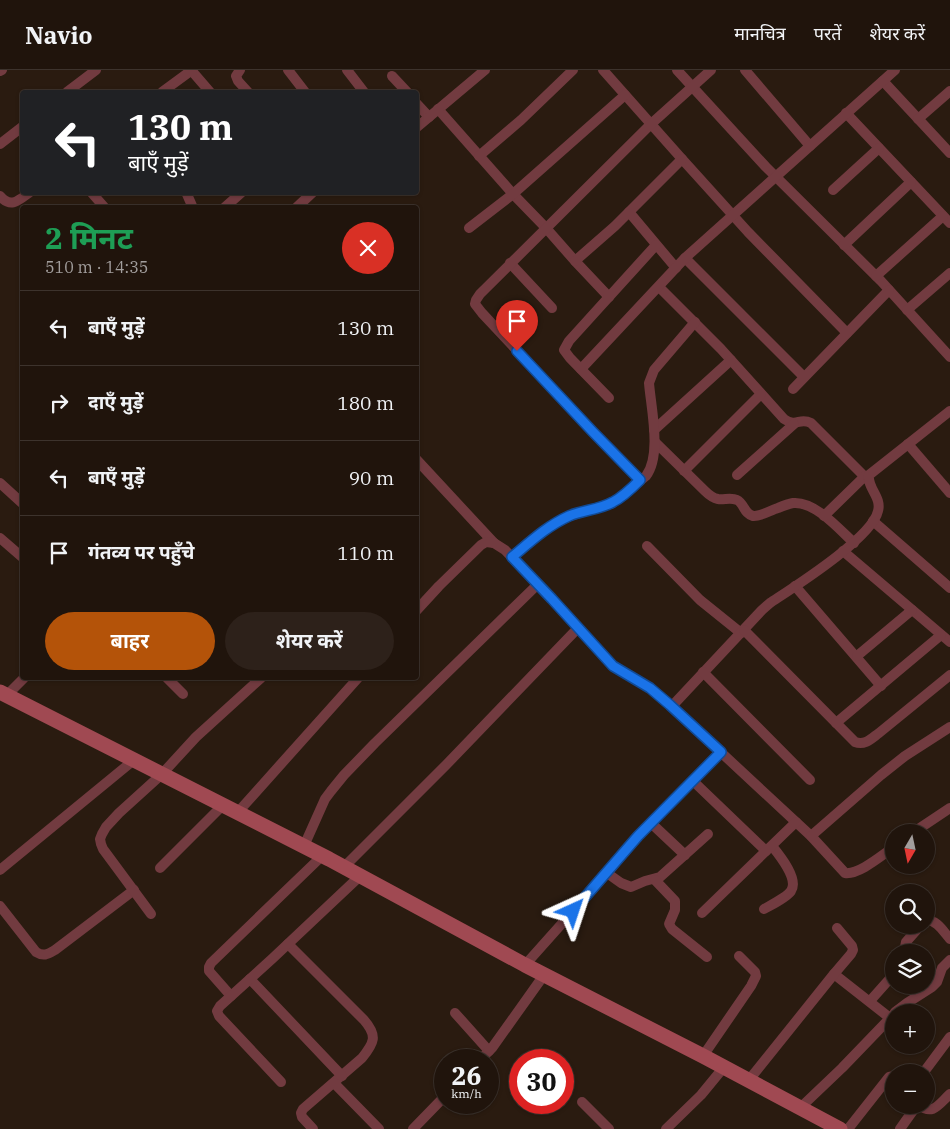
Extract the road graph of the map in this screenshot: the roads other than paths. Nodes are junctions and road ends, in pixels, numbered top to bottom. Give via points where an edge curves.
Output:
1 (96, 70) edge
2 (192, 70) edge
3 (240, 70) edge
4 (288, 70) edge
5 (347, 70) edge
6 (573, 70) edge
7 (603, 70) edge
8 (676, 70) edge
9 (711, 70) edge
10 (744, 70) edge
11 (894, 70) edge
12 (480, 72) edge
13 (392, 76) dead end
14 (883, 80) junction
15 (692, 87) junction
16 (70, 90) edge
17 (165, 90) edge
18 (208, 90) edge
19 (246, 90) edge
20 (303, 90) edge
21 (362, 90) edge
22 (405, 90) edge
23 (950, 91) edge
24 (625, 95) junction
25 (419, 106) edge
26 (438, 110) junction
27 (846, 113) junction
28 (429, 117) junction
29 (918, 119) junction
30 (650, 124) junction
31 (419, 125) edge
32 (20, 129) edge
33 (0, 144) edge
34 (810, 146) junction
35 (879, 148) junction
36 (950, 153) edge
37 (479, 156) junction
38 (682, 160) junction
39 (775, 177) junction
40 (911, 182) junction
41 (833, 190) dead end
42 (513, 194) junction
43 (94, 195) edge
44 (239, 195) edge
45 (310, 195) edge
46 (0, 196) edge
47 (22, 204) edge
48 (102, 205) edge
49 (227, 205) edge
50 (299, 205) edge
51 (629, 212) junction
52 (733, 216) junction
53 (947, 219) edge
54 (469, 228) dead end
55 (546, 228) junction
56 (844, 244) junction
57 (656, 245) junction
58 (685, 258) junction
59 (575, 261) junction
60 (510, 264) junction
61 (676, 268) junction
62 (950, 274) edge
63 (876, 276) junction
64 (659, 287) junction
65 (889, 290) junction
66 (609, 297) junction
67 (552, 308) dead end
68 (907, 310) junction
69 (695, 322) junction
70 (847, 333) junction
71 (950, 357) edge
72 (731, 360) junction
73 (581, 370) junction
74 (804, 377) junction
75 (793, 389) dead end
76 (761, 394) junction
77 (609, 398) dead end
78 (950, 411) edge
79 (794, 424) junction
80 (654, 430) junction
81 (655, 442) junction
82 (908, 444) junction
83 (419, 462) edge
84 (684, 471) junction
85 (737, 475) dead end
86 (867, 478) junction
87 (640, 480) junction
88 (0, 483) edge
89 (950, 493) edge
90 (20, 501) edge
91 (824, 516) junction
92 (873, 521) junction
93 (0, 538) edge
94 (854, 542) junction
95 (494, 543) junction
96 (647, 546) dead end
97 (843, 551) junction
98 (20, 555) edge
99 (512, 557) junction
100 (538, 584) junction
101 (795, 586) junction
102 (950, 588) edge
103 (419, 609) edge
104 (912, 610) junction
105 (578, 628) junction
106 (742, 631) junction
107 (941, 635) junction
108 (950, 642) edge
109 (857, 656) junction
110 (703, 672) junction
111 (950, 675) edge
112 (21, 680) edge
113 (169, 680) edge
114 (259, 680) edge
115 (356, 680) edge
116 (881, 686) junction
117 (3, 693) edge
118 (184, 694) dead end
119 (670, 705) junction
120 (836, 723) junction
121 (950, 727) edge
122 (721, 752) junction
123 (134, 760) junction
124 (162, 774) junction
125 (810, 780) dead end
126 (693, 781) junction
127 (223, 805) junction
128 (950, 808) edge
129 (238, 812) junction
130 (796, 822) junction
131 (651, 823) junction
132 (926, 824) edge
133 (708, 834) dead end
134 (811, 836) junction
135 (304, 846) junction
136 (769, 848) junction
137 (885, 852) edge
138 (685, 855) junction
139 (322, 856) junction
140 (344, 867) junction
141 (160, 868) dead end
142 (0, 870) edge
143 (607, 873) junction
144 (360, 876) junction
145 (655, 880) junction
146 (134, 890) junction
147 (0, 906) edge
148 (764, 909) dead end
149 (702, 913) dead end
150 (151, 914) dead end
151 (935, 922) edge
152 (837, 928) dead end
153 (913, 934) edge
154 (950, 939) edge
155 (288, 944) junction
156 (906, 944) edge
157 (706, 956) dead end
158 (738, 956) dead end
159 (950, 960) edge
160 (524, 964) junction
161 (834, 974) junction
162 (544, 975) junction
163 (250, 979) junction
164 (885, 984) edge
165 (231, 996) junction
166 (870, 1001) junction
167 (906, 1004) edge
168 (885, 1010) edge
169 (455, 1013) dead end
170 (885, 1023) edge
171 (950, 1037) edge
172 (487, 1049) edge
173 (490, 1049) edge
174 (703, 1056) junction
175 (930, 1064) edge
176 (724, 1067) junction
177 (342, 1076) junction
178 (749, 1080) junction
179 (280, 1082) dead end
180 (885, 1082) edge
181 (334, 1083) junction
182 (950, 1094) edge
183 (582, 1102) dead end
184 (935, 1107) edge
185 (800, 1108) junction
186 (434, 1109) edge
187 (911, 1114) edge
188 (419, 1127) edge
189 (313, 1129) edge
190 (379, 1129) edge
191 (609, 1129) edge
192 (666, 1129) edge
193 (840, 1129) edge
194 (848, 1129) edge
195 (900, 1129) edge

1 - 16 street
2 - 17 street
2 - 18 street
3 - 19 street via 236,76
4 - 20 street
5 - 21 street
6 - 37 street
7 - 24 street
8 - 15 street
9 - 15 street
10 - 34 street
11 - 14 street
12 - 26 street
13 - 22 street
14 - 27 street
14 - 29 street
15 - 30 street
15 - 39 street
23 - 29 street
24 - 30 street
24 - 42 street
25 - 28 street
26 - 28 street
26 - 37 street
27 - 34 street
27 - 35 street
28 - 31 street
29 - 36 street
30 - 38 street
30 - 55 street
32 - 33 street
34 - 39 street
35 - 40 street
35 - 41 street
37 - 42 street
38 - 51 street
38 - 52 street
39 - 52 street
39 - 56 street
40 - 53 street
40 - 56 street
42 - 54 street
42 - 55 street
43 - 48 street
44 - 49 street
45 - 50 street
46 - 47 street via 10,203
51 - 57 street
51 - 59 street
52 - 58 street
52 - 70 street
53 - 63 street
55 - 59 street
55 - 60 street
56 - 63 street
57 - 61 street
57 - 66 street
58 - 61 street
58 - 74 street
59 - 66 street
60 - 67 street
60 - 87 street via 480,294 475,304
61 - 64 street
62 - 68 street
63 - 65 street
64 - 69 street
64 - 73 street
65 - 68 street
65 - 70 street
66 - 73 street via 564,350
68 - 71 street
69 - 72 street
69 - 80 street via 650,378
70 - 74 street
72 - 76 street
72 - 80 street
73 - 77 street
74 - 75 street
76 - 79 street via 784,419
76 - 84 street
78 - 82 street
79 - 85 street
79 - 86 street via 806,420 811,422
80 - 81 street
81 - 84 street
81 - 87 street via 650,471
82 - 86 street
82 - 89 street
83 - 95 street
84 - 91 street via 714,498 736,499 752,516 792,503 814,509
86 - 91 street
86 - 92 street via 878,498 878,514
87 - 99 street via 613,502 552,525
88 - 90 street
91 - 94 street
92 - 94 street
92 - 102 street
93 - 98 street
94 - 97 street
95 - 99 street
95 - 103 street via 481,545
96 - 106 street via 700,600
97 - 101 street
97 - 104 street
99 - 100 street
100 - 105 street
100 - 135 street via 344,775 325,799
101 - 106 street via 770,603
101 - 109 street
104 - 107 street
104 - 109 street
105 - 119 street via 613,666 650,688
105 - 140 street
106 - 110 street
106 - 120 street
107 - 108 street
107 - 116 street
109 - 116 street
110 - 119 street
110 - 125 street
111 - 120 street via 868,741 855,742
112 - 117 street
113 - 118 street
114 - 124 street via 196,737
115 - 129 street
116 - 120 street
117 - 123 street
119 - 122 street
121 - 134 street via 905,756
122 - 126 street
122 - 130 street
123 - 124 street
123 - 142 street
124 - 127 street
124 - 146 street via 119,813 100,839 103,849
126 - 131 street
126 - 136 street
127 - 129 street
127 - 141 street
128 - 132 street
129 - 135 street
130 - 134 street
130 - 136 street
131 - 138 street
131 - 143 street
133 - 138 street
134 - 137 street via 849,874
135 - 139 street
136 - 148 street via 780,856 794,886 790,893
136 - 149 street
138 - 145 street
139 - 140 street
139 - 165 street via 211,963 209,971
140 - 144 street
143 - 145 street via 631,887
143 - 160 street
144 - 155 street
144 - 160 street
145 - 157 street via 675,902 669,924 672,929
146 - 147 street via 44,955 36,952
146 - 150 street
151 - 154 street
152 - 161 street via 853,950
153 - 156 street
155 - 163 street
155 - 177 street via 371,1028 373,1041 369,1049
158 - 174 street via 756,976
159 - 167 street via 932,987
160 - 162 street
161 - 166 street
161 - 178 street
162 - 173 street
162 - 174 street
163 - 165 street
163 - 177 street
164 - 166 street
165 - 179 street via 217,1010 219,1016
166 - 168 street
169 - 172 street
170 - 185 street
171 - 175 street
174 - 176 street
176 - 178 street
176 - 192 street
177 - 181 street
178 - 185 street
180 - 194 street
181 - 189 street via 301,1113
181 - 190 street
182 - 184 street
183 - 191 street
185 - 193 street
186 - 188 street
187 - 195 street

